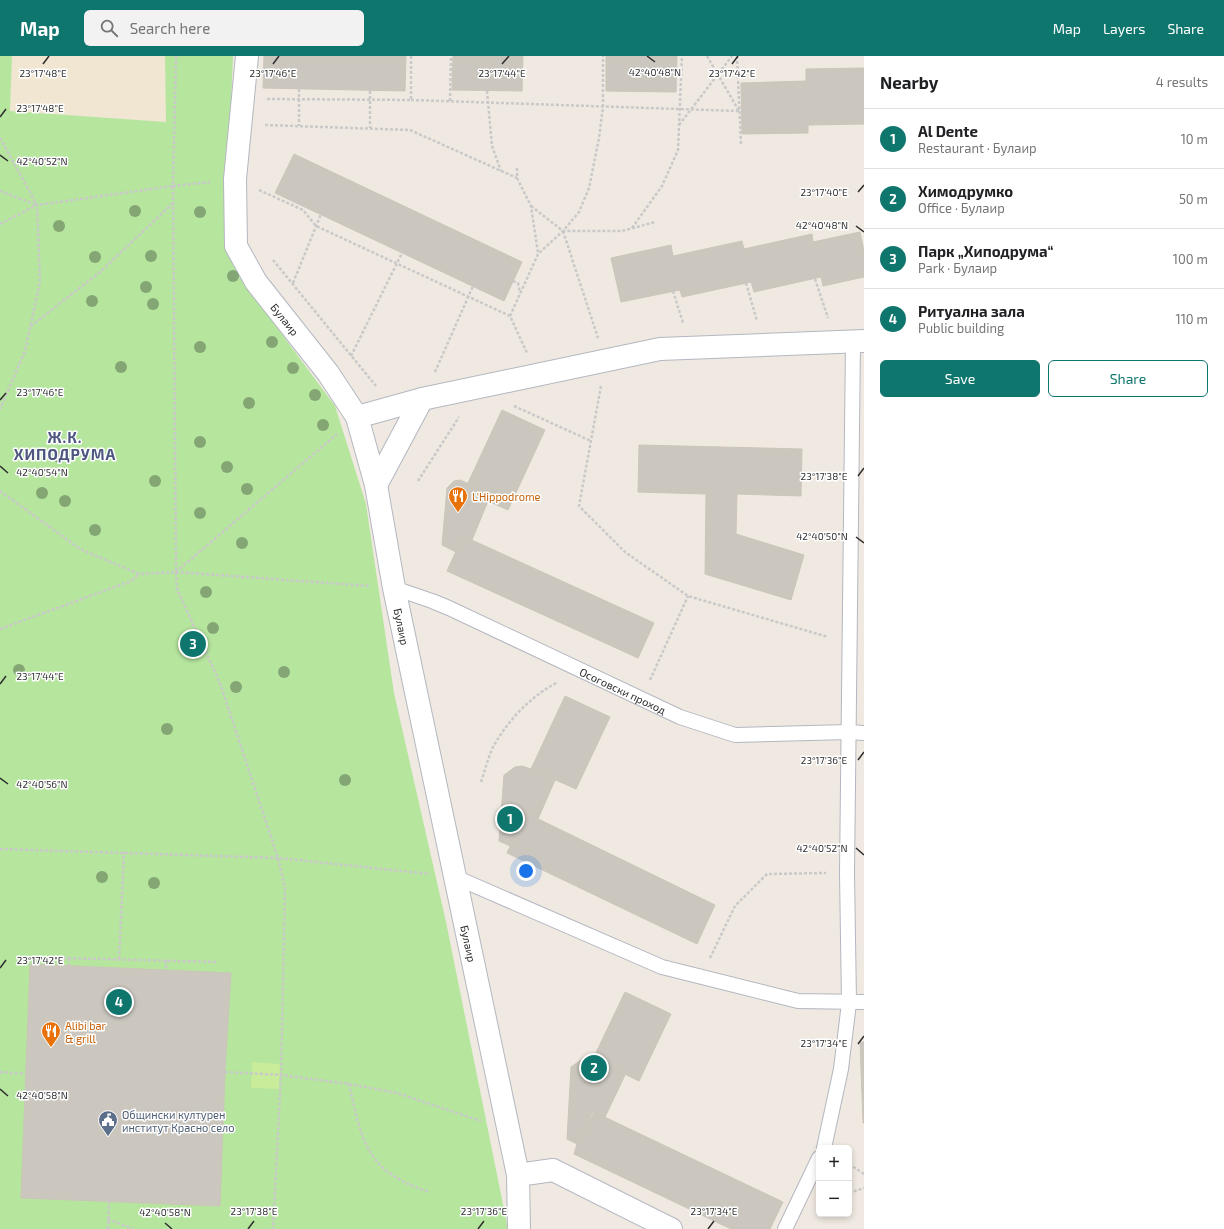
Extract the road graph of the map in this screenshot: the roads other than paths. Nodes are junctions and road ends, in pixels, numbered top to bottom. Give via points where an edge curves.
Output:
1 (247, 56) edge
2 (851, 341) edge
3 (422, 399) junction
4 (357, 417) junction
5 (376, 485) junction
6 (394, 588) junction
7 (848, 732) junction
8 (864, 733) edge
9 (455, 877) junction
10 (864, 1002) edge
11 (849, 1003) junction
12 (825, 1145) edge
13 (816, 1164) edge
14 (518, 1175) junction
15 (519, 1229) edge
16 (671, 1229) edge
17 (785, 1229) edge

1 - 4 street, Булаир via 235,179 236,246 256,282 328,373
2 - 3 street via 660,349
2 - 7 lane
3 - 4 street
3 - 5 street
4 - 5 street, Булаир
5 - 6 street, Булаир
6 - 7 lane, Осоговски проход via 443,606 680,717 735,735
6 - 9 street, Булаир
7 - 8 lane, Осоговски проход
7 - 11 lane
9 - 11 lane via 662,967 798,1001
9 - 14 street, Булаир
10 - 11 lane
11 - 12 lane via 841,1069
13 - 17 lane
14 - 15 street, Булаир
14 - 16 street via 553,1170

